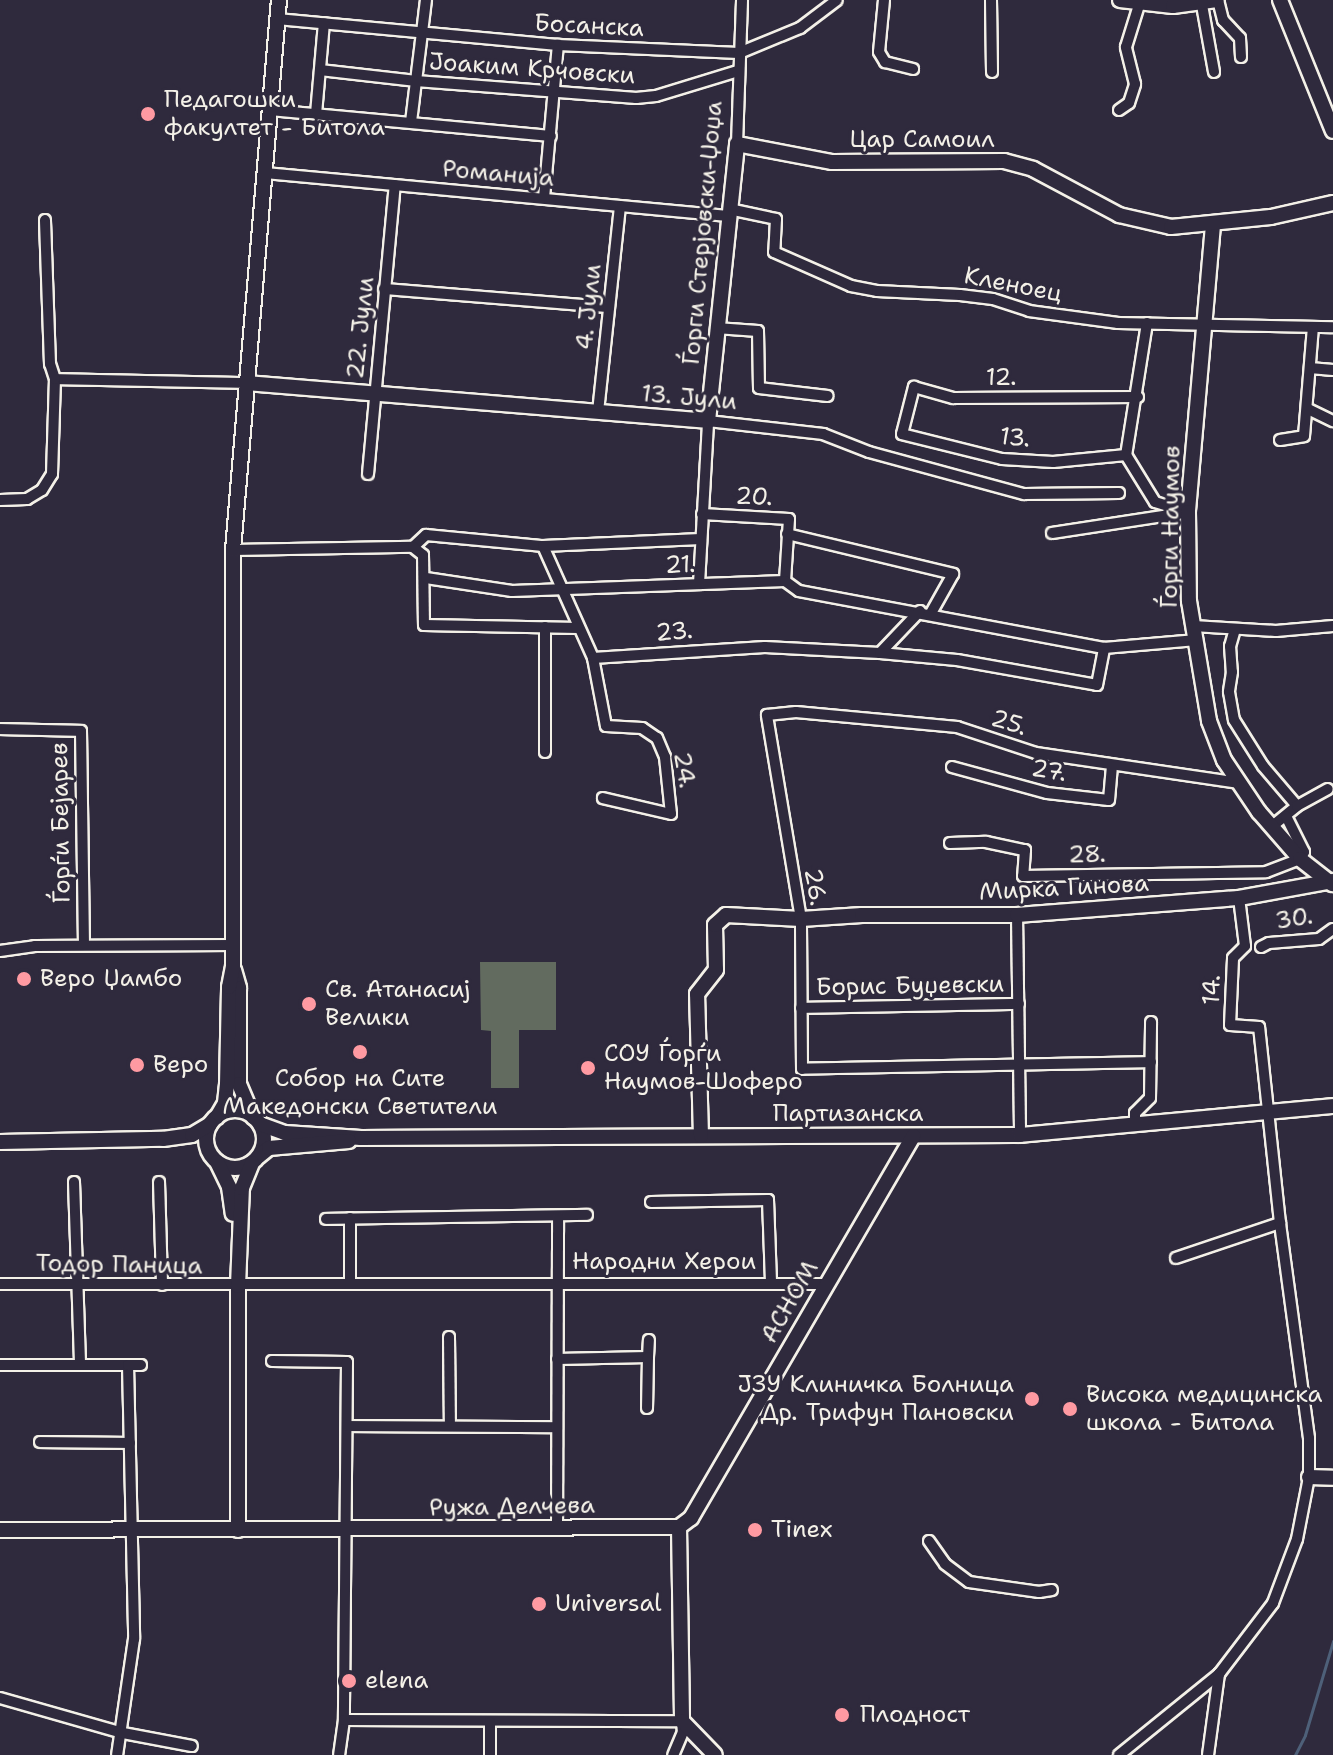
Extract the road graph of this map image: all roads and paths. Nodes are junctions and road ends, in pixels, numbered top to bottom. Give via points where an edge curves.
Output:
1 (426, 0) edge
2 (742, 0) edge
3 (837, 0) edge
4 (884, 0) edge
5 (991, 0) edge
6 (1120, 0) edge
7 (1217, 0) edge
8 (1280, 0) edge
9 (1139, 5) junction
10 (1202, 5) junction
11 (278, 6) edge
12 (324, 23) junction
13 (422, 32) junction
14 (558, 45) junction
15 (739, 53) junction
16 (1241, 57) dead end
17 (913, 69) dead end
18 (320, 70) junction
19 (738, 71) junction
20 (992, 72) dead end
21 (1214, 72) dead end
22 (416, 81) junction
23 (553, 92) junction
24 (270, 110) junction
25 (1119, 110) dead end
26 (316, 114) junction
27 (411, 122) junction
28 (1333, 131) edge
29 (551, 136) junction
30 (737, 144) junction
31 (265, 173) junction
32 (395, 185) junction
33 (544, 198) junction
34 (1333, 203) edge
35 (620, 206) junction
36 (729, 212) junction
37 (45, 220) dead end
38 (1213, 225) junction
39 (384, 289) junction
40 (608, 307) junction
41 (1147, 323) junction
42 (1204, 324) junction
43 (1313, 327) junction
44 (1333, 327) edge
45 (716, 328) junction
46 (1310, 368) junction
47 (1333, 370) edge
48 (55, 379) junction
49 (247, 383) junction
50 (374, 393) junction
51 (828, 396) dead end
52 (1138, 397) junction
53 (1308, 409) junction
54 (598, 412) junction
55 (708, 421) junction
56 (1333, 421) edge
57 (902, 434) joint
58 (1280, 440) dead end
59 (1126, 455) junction
60 (368, 474) dead end
61 (1119, 493) dead end
62 (0, 500) edge
63 (1188, 512) junction
64 (702, 514) junction
65 (1052, 533) dead end
66 (787, 534) junction
67 (701, 539) junction
68 (543, 546) junction
69 (413, 547) junction
70 (233, 550) junction
71 (426, 578) junction
72 (785, 581) junction
73 (699, 584) junction
74 (564, 589) junction
75 (926, 612) junction
76 (1333, 626) edge
77 (545, 627) junction
78 (578, 628) junction
79 (1235, 629) junction
80 (1195, 633) junction
81 (1104, 648) junction
82 (880, 653) junction
83 (593, 658) junction
84 (767, 715) joint
85 (0, 729) edge
86 (545, 752) dead end
87 (952, 767) dead end
88 (1112, 767) junction
89 (1238, 783) junction
90 (1328, 789) dead end
91 (603, 798) dead end
92 (1297, 806) junction
93 (1286, 816) junction
94 (1271, 827) junction
95 (950, 843) dead end
96 (1300, 859) junction
97 (1332, 882) edge
98 (1239, 898) junction
99 (1017, 915) junction
100 (801, 919) junction
101 (1333, 929) edge
102 (84, 945) junction
103 (233, 945) junction
104 (1261, 947) dead end
105 (0, 951) edge
106 (233, 966) junction
107 (1019, 1004) junction
108 (801, 1008) junction
109 (1151, 1022) dead end
110 (1151, 1062) junction
111 (1020, 1065) junction
112 (1333, 1106) edge
113 (1268, 1110) junction
114 (214, 1120) junction
115 (256, 1120) junction
116 (1135, 1124) junction
117 (1020, 1135) junction
118 (701, 1136) junction
119 (913, 1136) junction
120 (361, 1138) junction
121 (115, 1139) junction
122 (0, 1142) edge
123 (214, 1158) junction
124 (255, 1159) junction
125 (74, 1182) dead end
126 (159, 1182) dead end
127 (651, 1202) dead end
128 (587, 1215) dead end
129 (558, 1216) junction
130 (350, 1218) junction
131 (326, 1219) dead end
132 (1280, 1223) junction
133 (1176, 1258) dead end
134 (557, 1282) junction
135 (771, 1282) junction
136 (350, 1283) junction
137 (0, 1284) edge
138 (826, 1284) junction
139 (79, 1285) junction
140 (162, 1285) junction
141 (238, 1286) junction
142 (449, 1337) dead end
143 (649, 1340) dead end
144 (648, 1357) junction
145 (557, 1359) junction
146 (272, 1361) dead end
147 (80, 1364) junction
148 (0, 1365) edge
149 (128, 1365) junction
150 (141, 1365) dead end
151 (647, 1408) dead end
152 (347, 1426) junction
153 (450, 1426) junction
154 (557, 1427) junction
155 (40, 1442) dead end
156 (130, 1443) junction
157 (1309, 1477) junction
158 (1333, 1478) edge
159 (679, 1527) junction
160 (557, 1528) junction
161 (0, 1530) edge
162 (132, 1530) junction
163 (238, 1530) junction
164 (346, 1531) junction
165 (929, 1541) dead end
166 (1052, 1590) dead end
167 (1219, 1674) junction
168 (0, 1698) edge
169 (344, 1720) junction
170 (682, 1721) junction
171 (490, 1722) junction
172 (123, 1733) junction
173 (192, 1746) dead end
174 (117, 1755) edge
175 (339, 1755) edge
176 (490, 1755) edge
177 (673, 1755) edge
178 (715, 1755) edge
179 (1119, 1755) edge
180 (1208, 1755) edge

1 - 13 street
2 - 15 street, Ѓорги Стерјовски-Џоџа
3 - 15 street, Босанска via 800,28
4 - 17 street via 879,52 885,62
5 - 20 street
6 - 9 street
7 - 10 street
7 - 16 street via 1223,20 1240,38
8 - 28 street
9 - 10 street
9 - 25 street via 1126,47 1135,84 1129,103
10 - 21 street
11 - 12 street, Босанска
11 - 24 street
12 - 13 street, Босанска
12 - 18 street
13 - 14 street, Босанска
13 - 22 street
14 - 15 street, Босанска
14 - 23 street
15 - 19 street, Ѓорги Стерјовски-Џоџа
18 - 22 street, Јоаким Крчовски
18 - 26 street
19 - 23 street, Јоаким Крчовски via 656,96
19 - 30 street, Ѓорги Стерјовски-Џоџа
22 - 23 street, Јоаким Крчовски
22 - 27 street
23 - 29 street
24 - 26 street
24 - 31 street
26 - 27 street
27 - 29 street
29 - 33 street
30 - 36 street, Ѓорги Стерјовски-Џоџа
30 - 38 street, Цар Самоил via 832,162 1004,161 1033,169 1135,221 1171,227
31 - 32 street, Романија
31 - 49 street
32 - 33 street, Романија
32 - 39 street, 22. Јули
33 - 35 street, Романија
34 - 38 street, Цар Самоил
35 - 36 street, Романија
35 - 40 street, 4. Јули
36 - 41 street, Кленоец via 776,219 774,252 851,286 960,295 1029,311
36 - 45 street, Ѓорги Стерјовски-Џоџа
37 - 48 street via 50,364
38 - 42 street, Ѓорги Наумов
39 - 40 street
39 - 50 street, 22. Јули
40 - 54 street, 4. Јули
41 - 42 street, Кленоец
41 - 52 street
42 - 43 street, Кленоец
42 - 63 street, Ѓорги Наумов
43 - 44 street, Кленоец
43 - 46 street
45 - 51 street via 758,331 759,388
45 - 55 street, Ѓорги Стерјовски-Џоџа
46 - 47 street
46 - 53 street
48 - 49 street
48 - 62 street via 52,474 42,490 27,499
49 - 50 street, 13. Јули
49 - 70 street
50 - 54 street, 13. Јули
50 - 60 street, 22. Јули
52 - 57 street, 12. via 953,398 914,387
52 - 59 street
53 - 56 street
53 - 58 street via 1304,436
54 - 55 street, 13. Јули
55 - 61 street, 13. Јули via 823,434 869,452 1024,494
55 - 64 street
57 - 59 street, 13. via 1002,459 1053,462
59 - 63 street via 1155,502
63 - 65 street
63 - 80 street, Ѓорги Наумов
64 - 66 street, 20. via 789,519
64 - 67 street
66 - 72 street, 20.
66 - 75 street via 953,574
67 - 68 street
67 - 73 street
68 - 69 street via 426,535
68 - 74 street
69 - 70 street
69 - 71 street via 423,555
70 - 103 street
71 - 74 street, 21. via 512,591
71 - 77 street via 424,625
72 - 73 street, 21.
72 - 75 street, 21. via 799,591
73 - 74 street, 21.
74 - 78 street
75 - 81 street, 21.
75 - 82 street
76 - 79 street, 21.
77 - 78 street
77 - 86 street
78 - 83 street
79 - 80 street, 21.
79 - 92 street via 1229,692 1234,720
80 - 81 street, 21.
80 - 89 street, Ѓорги Наумов via 1209,721
81 - 82 street, 23. via 1097,685 957,660
82 - 83 street, 23. via 765,647
83 - 91 street, 24. via 606,726 642,728 657,738 665,757 671,814
84 - 88 street, 25. via 796,712 957,727 1036,753
84 - 100 street, 26.
85 - 102 street, Ѓорѓи Бејарев via 81,731
87 - 88 street, 27. via 1047,793 1109,800
88 - 89 street, 25.
89 - 94 street, Ѓорги Наумов
90 - 92 street
92 - 93 street
93 - 94 street
93 - 96 street via 1304,852
94 - 96 street, Ѓорги Наумов
95 - 96 street, 28. via 986,842 1025,850 1023,876 1266,872
96 - 97 street, Ѓорги Наумов
97 - 98 street, Мирка Гинова
98 - 99 street, Мирка Гинова
98 - 113 street, 14. via 1245,946 1233,958 1230,1025 1259,1027
99 - 100 street, Мирка Гинова
99 - 107 street
100 - 108 street, 26.
100 - 118 street, Мирка Гинова via 726,915 715,925 716,970 697,994
101 - 104 street, 30. via 1319,939
102 - 103 street
102 - 105 street
103 - 106 street
106 - 114 street via 225,1103
106 - 115 street via 239,988 239,1084
107 - 108 street, Борис Буџевски
107 - 111 street
108 - 111 street, 26. via 802,1069
109 - 110 street
110 - 111 street
110 - 116 street via 1150,1098 1135,1113
111 - 117 street
112 - 113 street, Партизанска
113 - 116 street, Партизанска
113 - 132 street
114 - 115 street via 235,1110
114 - 121 street via 192,1135
114 - 123 street via 206,1139
115 - 120 street, Партизанска via 285,1133
115 - 124 street via 264,1140
116 - 117 street, Партизанска
117 - 119 street, Партизанска
118 - 119 street, Партизанска
118 - 120 street, Партизанска
119 - 138 street, АСНОМ
120 - 124 street, Партизанска via 269,1148
121 - 122 street
121 - 123 street via 191,1145
123 - 124 street via 234,1168
123 - 141 street via 232,1199
124 - 141 street via 242,1188
125 - 139 street
126 - 140 street
127 - 135 street, Народни Херои via 768,1200
128 - 129 street, Народни Херои
129 - 130 street, Народни Херои
129 - 134 street, Народни Херои
130 - 131 street, Народни Херои
130 - 136 street
132 - 133 street
132 - 157 street via 1309,1438
134 - 135 street, Народни Херои
134 - 136 street, Народни Херои
134 - 145 street
135 - 138 street, Народни Херои
136 - 141 street, Народни Херои
137 - 139 street, Тодор Паница
138 - 159 street, АСНОМ via 691,1518
139 - 140 street, Тодор Паница
139 - 147 street
140 - 141 street, Тодор Паница
141 - 163 street
142 - 153 street
143 - 144 street
144 - 145 street
144 - 151 street
145 - 154 street
146 - 152 street via 347,1362
147 - 148 street
147 - 149 street
149 - 150 street
149 - 156 street
152 - 153 street
152 - 164 street
153 - 154 street
154 - 160 street
155 - 156 street
156 - 162 street
157 - 158 street
157 - 167 street via 1297,1539 1273,1603
159 - 160 street, Ружа Делчева
159 - 170 street
160 - 164 street, Ружа Делчева
161 - 162 street, Ружа Делчева
162 - 163 street, Ружа Делчева
162 - 172 street via 134,1639
163 - 164 street, Ружа Делчева
164 - 169 street
165 - 166 street via 945,1564 969,1582
167 - 179 street
167 - 180 street
168 - 172 street
169 - 171 street
169 - 175 street
170 - 171 street
170 - 177 street
170 - 178 street
171 - 176 street
172 - 173 street
172 - 174 street

